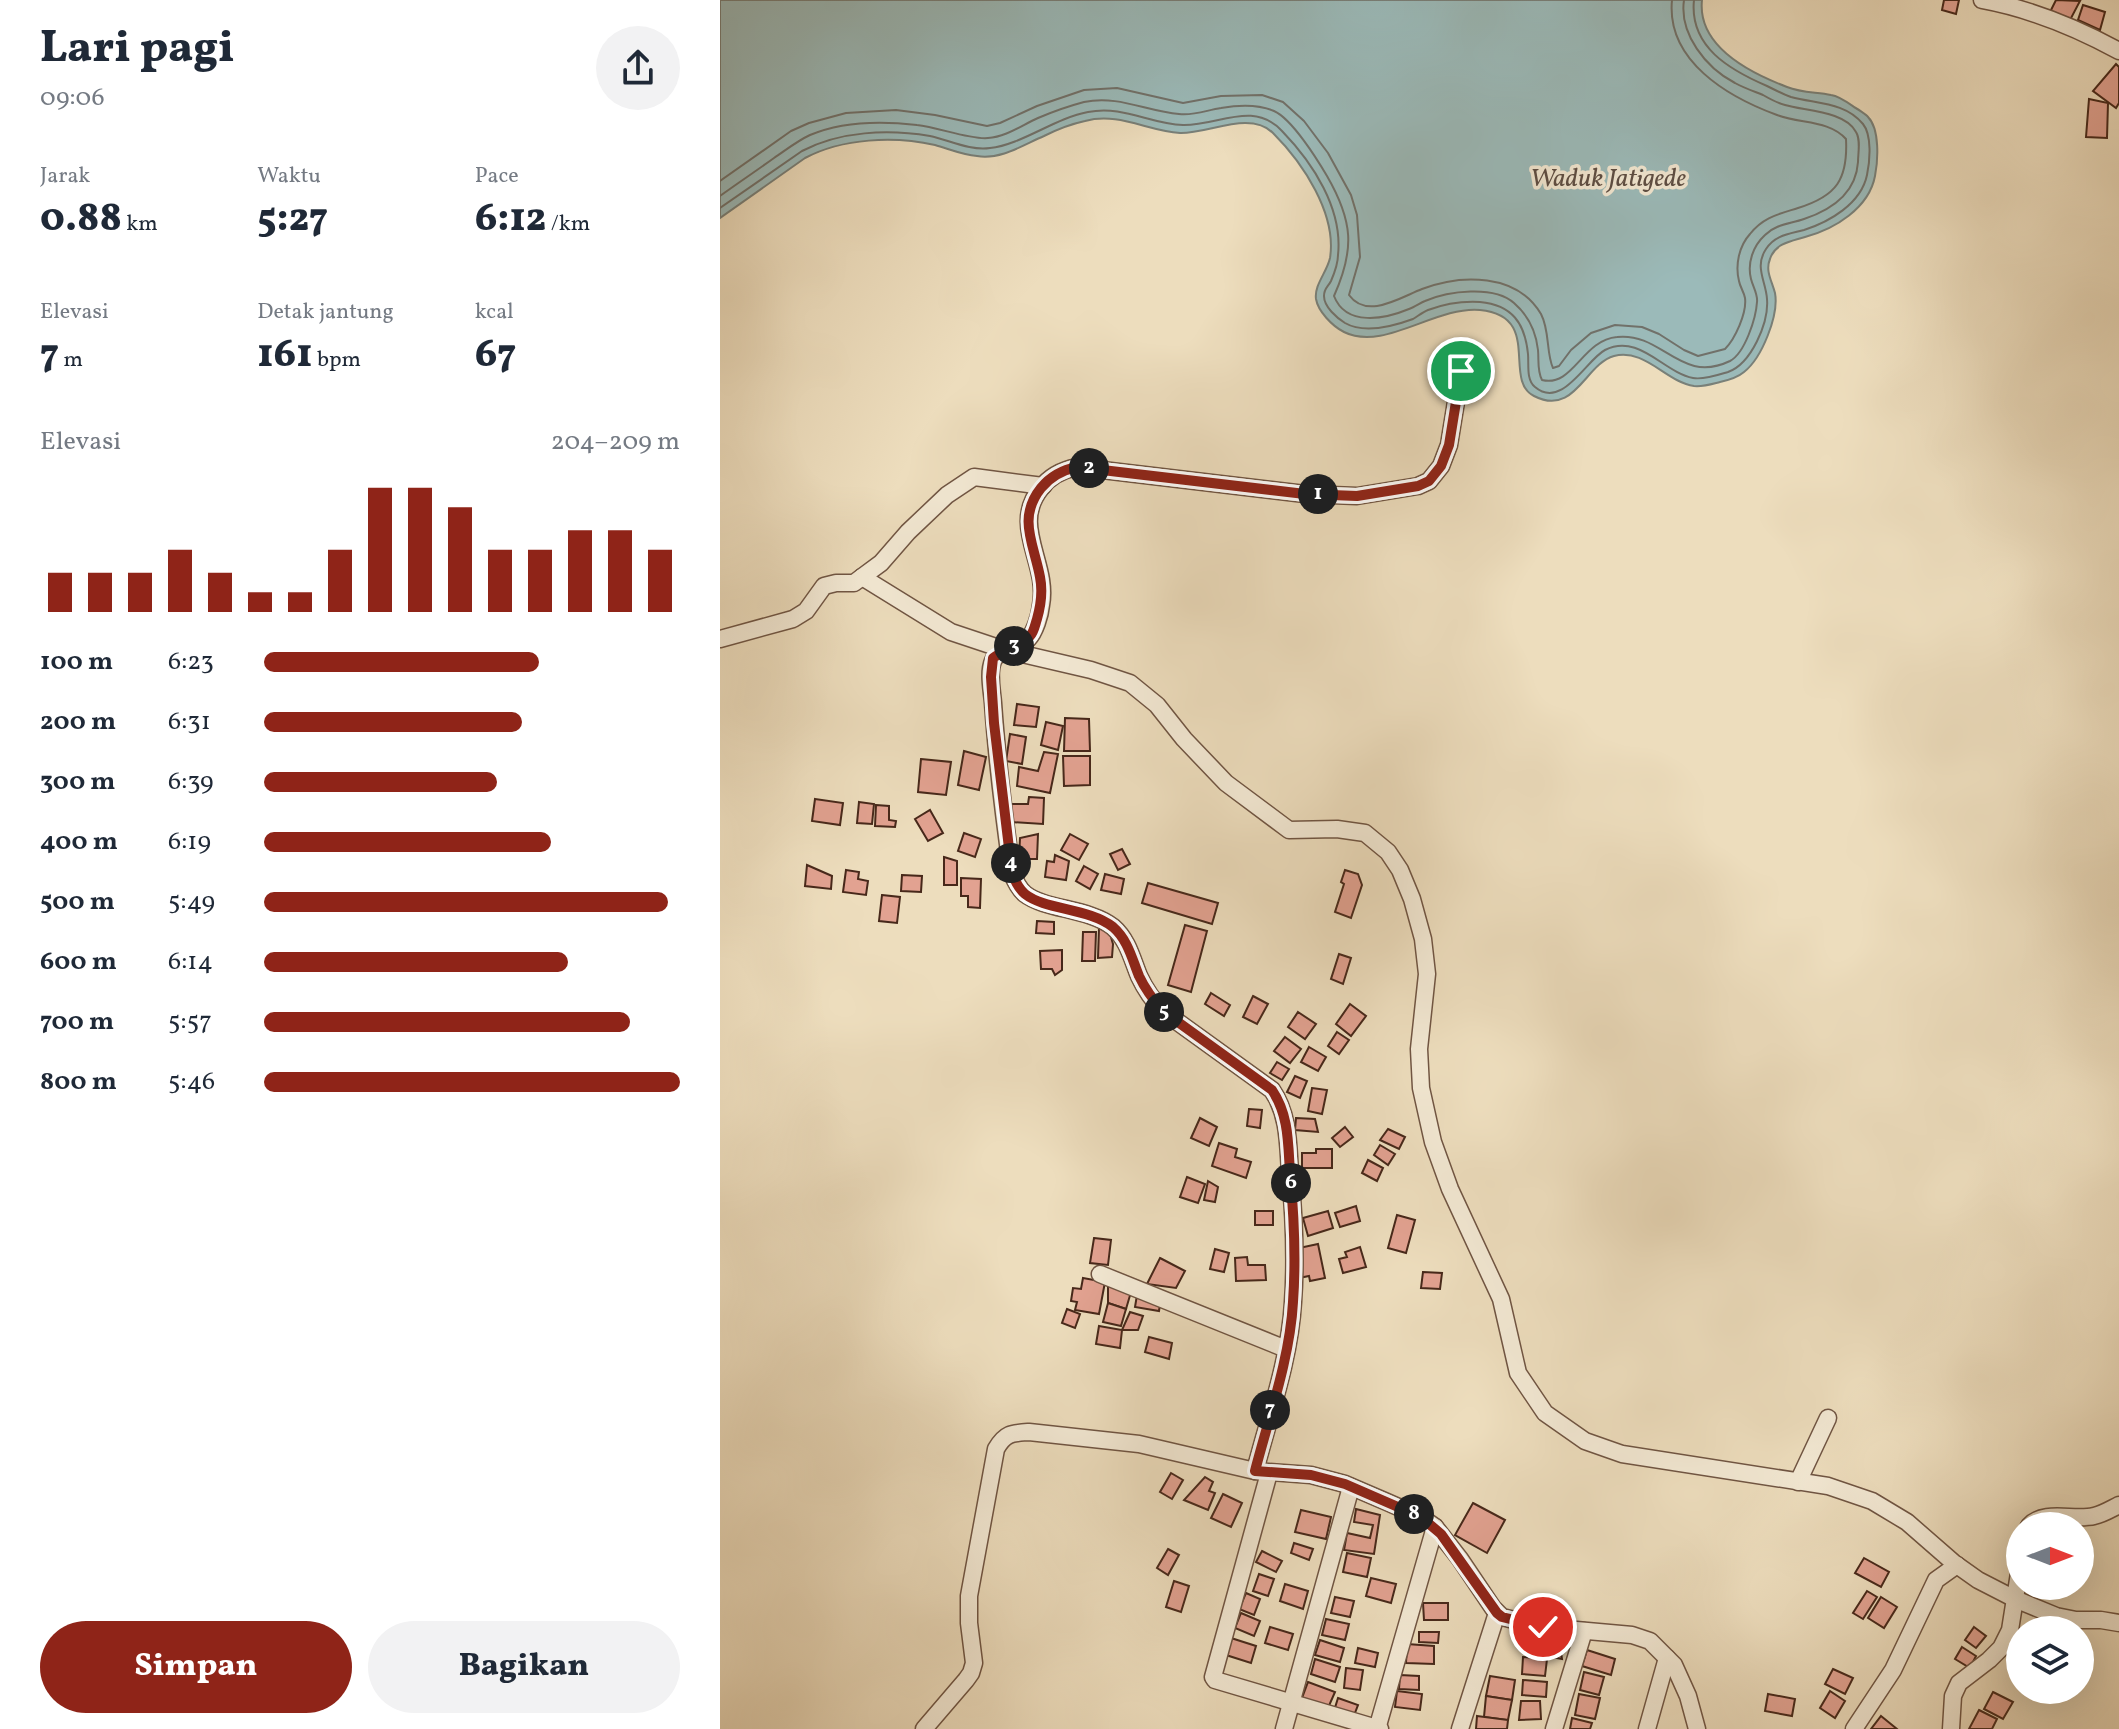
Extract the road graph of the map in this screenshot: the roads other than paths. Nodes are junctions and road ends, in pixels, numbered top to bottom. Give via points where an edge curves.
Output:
1 (1982, 0) edge
2 (2048, 8) edge
3 (2119, 51) edge
4 (1461, 371) dead end
5 (1043, 486) junction
6 (862, 577) junction
7 (720, 639) edge
8 (1005, 650) junction
9 (1100, 1274) dead end
10 (1286, 1349) junction
11 (1828, 1418) dead end
12 (1262, 1472) junction
13 (1798, 1482) junction
14 (1351, 1487) junction
15 (2119, 1505) edge
16 (2094, 1517) edge
17 (1435, 1527) junction
18 (1957, 1565) junction
19 (2006, 1594) edge
20 (2015, 1600) edge
21 (2017, 1600) edge
22 (1497, 1613) junction
23 (2119, 1623) edge
24 (1584, 1631) junction
25 (1667, 1658) junction
26 (1292, 1702) junction
27 (924, 1729) edge
28 (1284, 1729) edge
29 (1378, 1729) edge
30 (1460, 1729) edge
31 (1554, 1729) edge
32 (1647, 1729) edge
33 (1697, 1729) edge
34 (1854, 1729) edge
35 (1951, 1729) edge

1 - 2 street
2 - 3 street
4 - 5 street via 1449,445 1441,466 1418,486 1357,496 1318,494 1077,467
5 - 6 street via 974,477 947,495
5 - 8 street via 1028,521 1041,605 1030,637
6 - 7 street via 824,586 793,619
6 - 8 street via 951,632
8 - 10 street via 993,658 991,677 1008,847 1017,885 1035,900 1114,928 1152,1000 1272,1090 1282,1105 1293,1208 1293,1303
8 - 13 street via 1130,683 1157,705 1226,783 1289,830 1365,833 1388,852 1412,899 1423,939 1427,974 1419,1062 1433,1142 1501,1299 1518,1373 1545,1413 1585,1441 1622,1454
9 - 10 street
10 - 12 street
11 - 13 street
12 - 14 street via 1311,1475
12 - 26 street via 1213,1677
12 - 27 street via 1139,1444 1029,1432 1001,1439 969,1596 974,1663
13 - 18 street via 1872,1501 1907,1522
14 - 17 street
14 - 26 street
15 - 16 street
17 - 22 street
17 - 29 street
18 - 19 street
18 - 34 street via 1936,1580 1893,1670
20 - 35 street via 2001,1648 1955,1690
21 - 23 street via 2056,1616
22 - 24 street via 1543,1627
22 - 30 street
24 - 25 street via 1632,1635 1650,1641
24 - 31 street
25 - 32 street
25 - 33 street via 1688,1696
26 - 28 street
26 - 29 street

